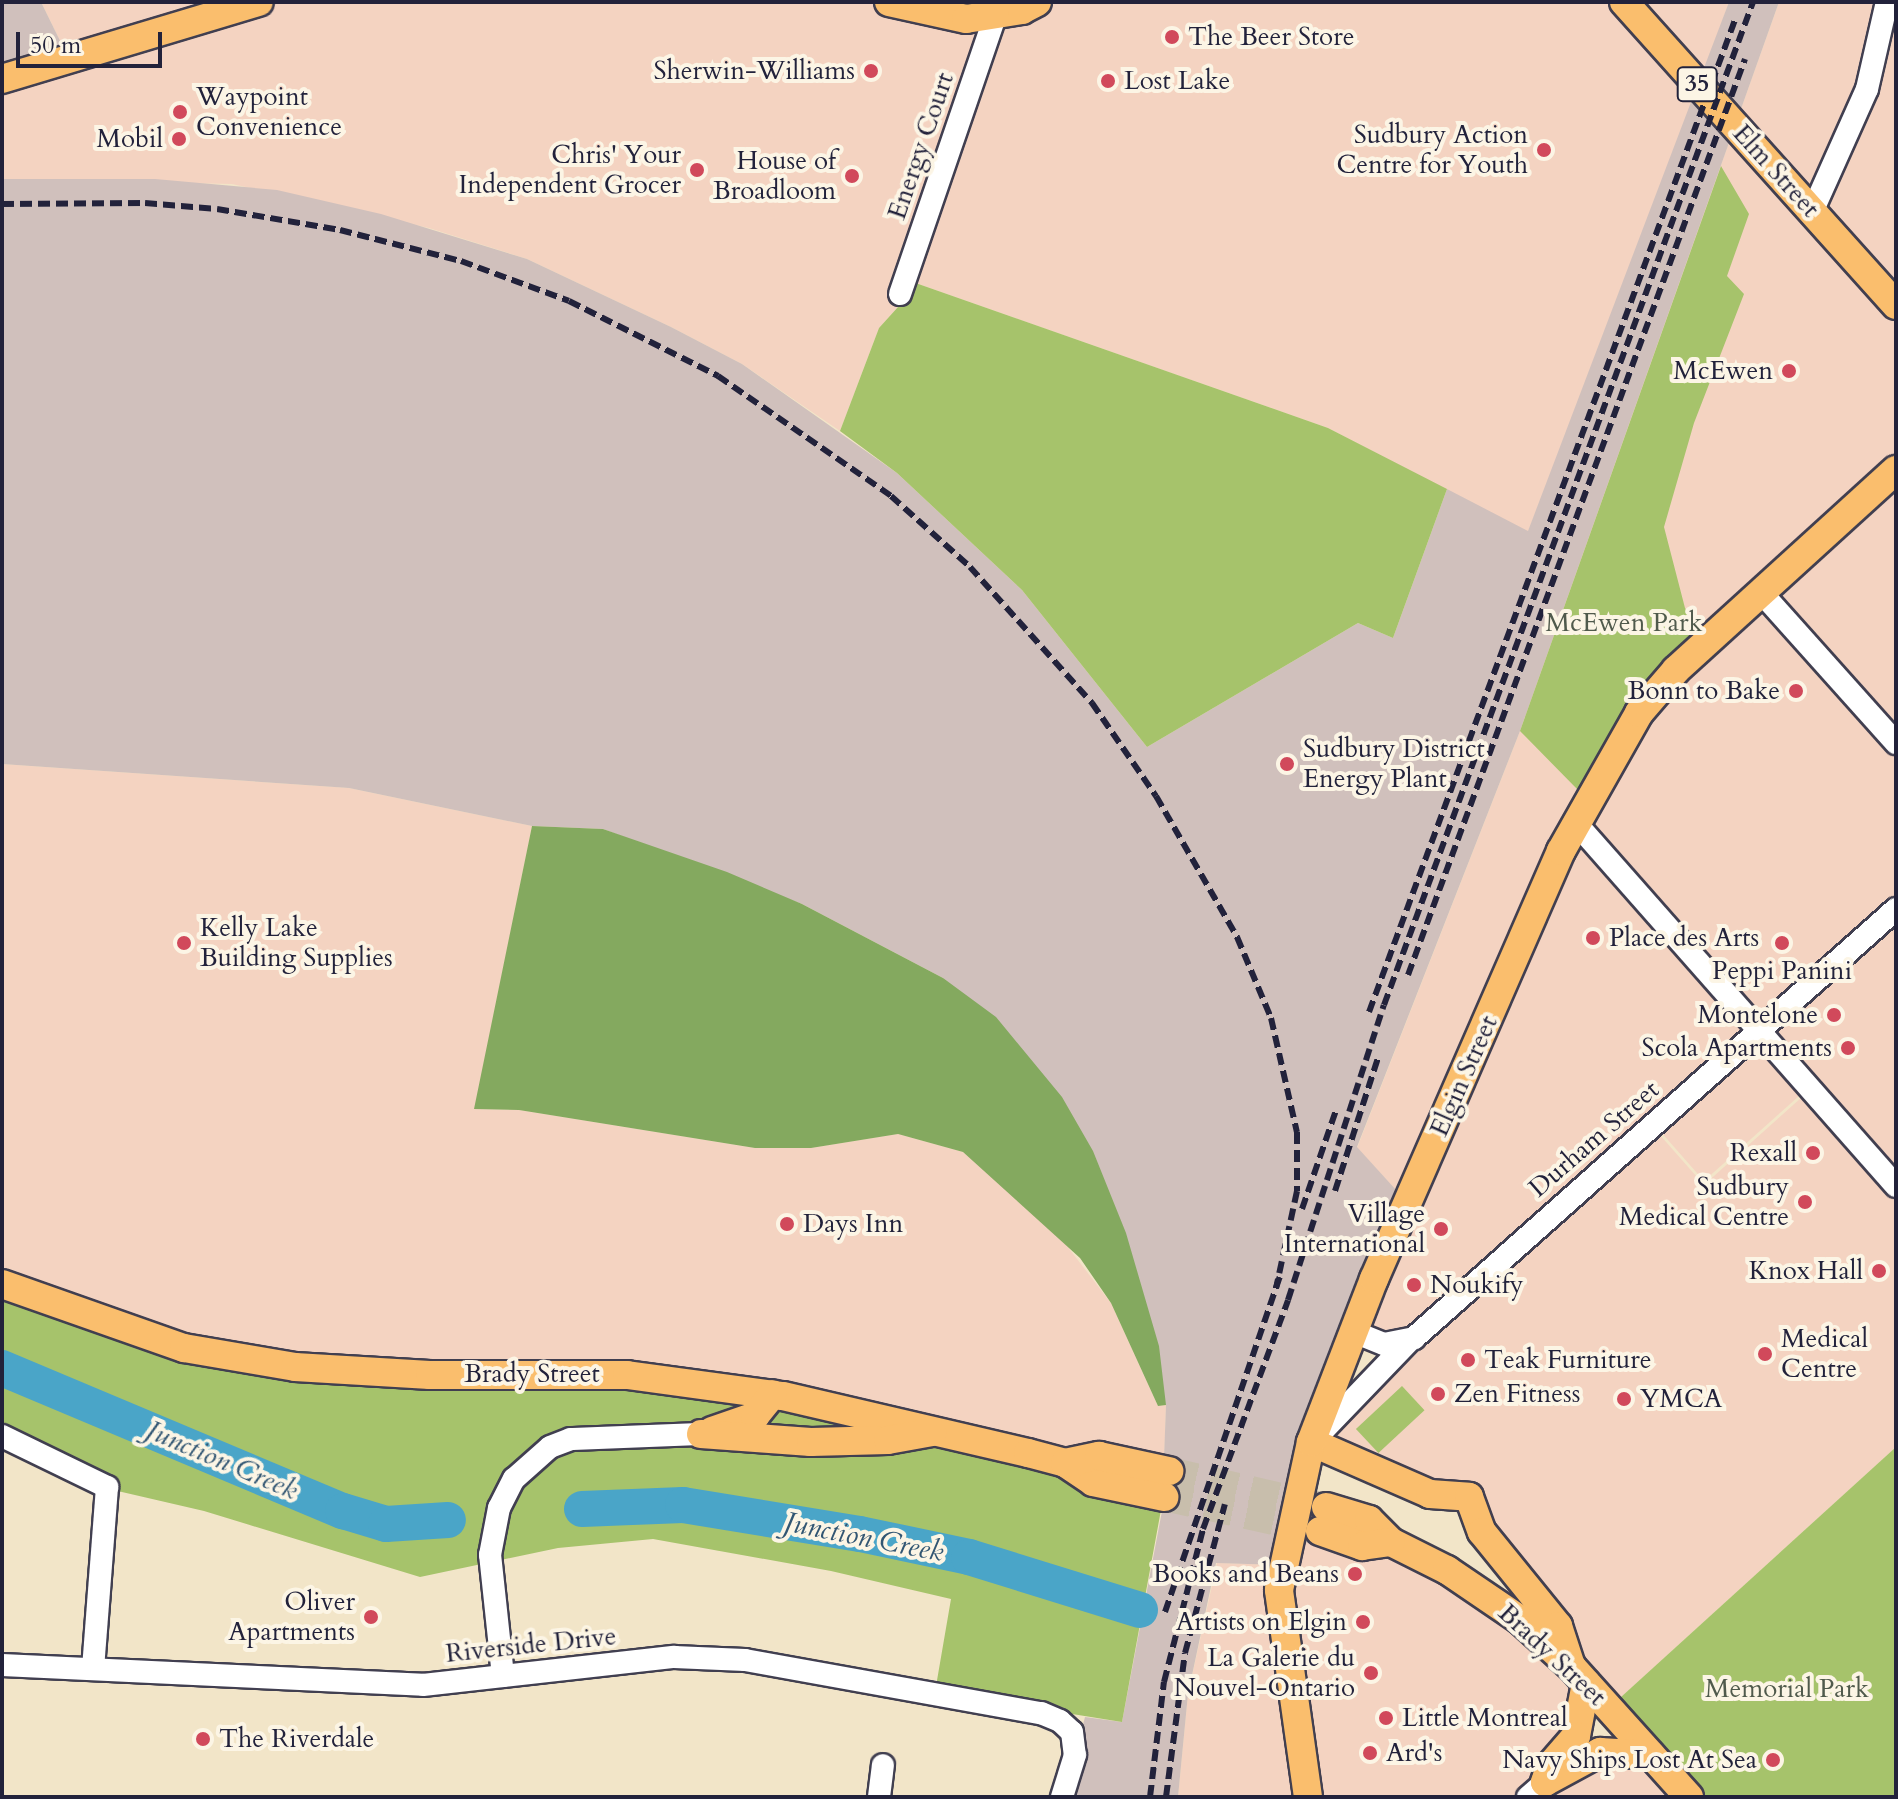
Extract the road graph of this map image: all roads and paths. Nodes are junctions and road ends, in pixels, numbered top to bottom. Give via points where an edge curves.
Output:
1 (259, 2) edge
2 (889, 2) edge
3 (1037, 2) edge
4 (1624, 2) edge
5 (1887, 2) edge
6 (995, 16) junction
7 (2, 79) edge
8 (1812, 212) junction
9 (900, 294) dead end
10 (1896, 305) edge
11 (1896, 470) edge
12 (1760, 591) junction
13 (1896, 743) edge
14 (1575, 822) junction
15 (1896, 909) edge
16 (1759, 1031) junction
17 (1896, 1186) edge
18 (2, 1284) edge
19 (1354, 1332) junction
20 (1409, 1341) junction
21 (773, 1394) junction
22 (941, 1430) junction
23 (701, 1434) junction
24 (2, 1436) edge
25 (1311, 1442) junction
26 (1166, 1484) tunnel mouth
27 (1323, 1519) tunnel mouth
28 (2, 1665) edge
29 (93, 1668) junction
30 (1579, 1675) junction
31 (503, 1676) junction
32 (1651, 1755) junction
33 (883, 1765) dead end
34 (1537, 1790) edge
35 (879, 1797) edge
36 (1062, 1797) edge
37 (1308, 1797) edge
38 (1689, 1797) edge

1 - 7 main road
2 - 6 main road via 936,15
3 - 6 main road
4 - 8 main road, Elm Street / 35
5 - 8 street via 1867,89
6 - 9 street, Energy Court
8 - 10 main road, Elm Street / 35
11 - 12 main road, Elgin Street
12 - 13 street
12 - 14 main road, Elgin Street via 1676,670 1639,713
14 - 16 street
14 - 19 main road, Elgin Street
15 - 16 street, Durham Street
16 - 17 street
16 - 20 street, Durham Street
18 - 21 main road, Brady Street via 184,1348 295,1367 430,1375 627,1375
19 - 20 street via 1384,1344
19 - 25 main road, Elgin Street
20 - 25 street, Durham Street
21 - 22 main road, Brady Street
21 - 23 main road via 746,1421
22 - 23 main road via 888,1440 811,1442
22 - 26 main road, Brady Street via 1065,1463 1093,1482
23 - 31 street via 571,1439 550,1447 514,1479 499,1508 490,1555
24 - 29 street via 107,1487
25 - 30 main road via 1430,1494 1469,1497 1482,1532 1558,1626
25 - 37 main road, Elgin Street via 1279,1590
27 - 30 main road, Brady Street via 1369,1520 1391,1542 1483,1592
28 - 29 street, Riverside Drive
29 - 31 street, Riverside Drive via 423,1685
30 - 32 main road, Brady Street
30 - 34 main road via 1576,1736
31 - 36 street, Riverside Drive via 709,1657 1041,1713 1072,1732 1075,1755
32 - 34 main road via 1600,1752
32 - 38 main road, Brady Street
33 - 35 street

